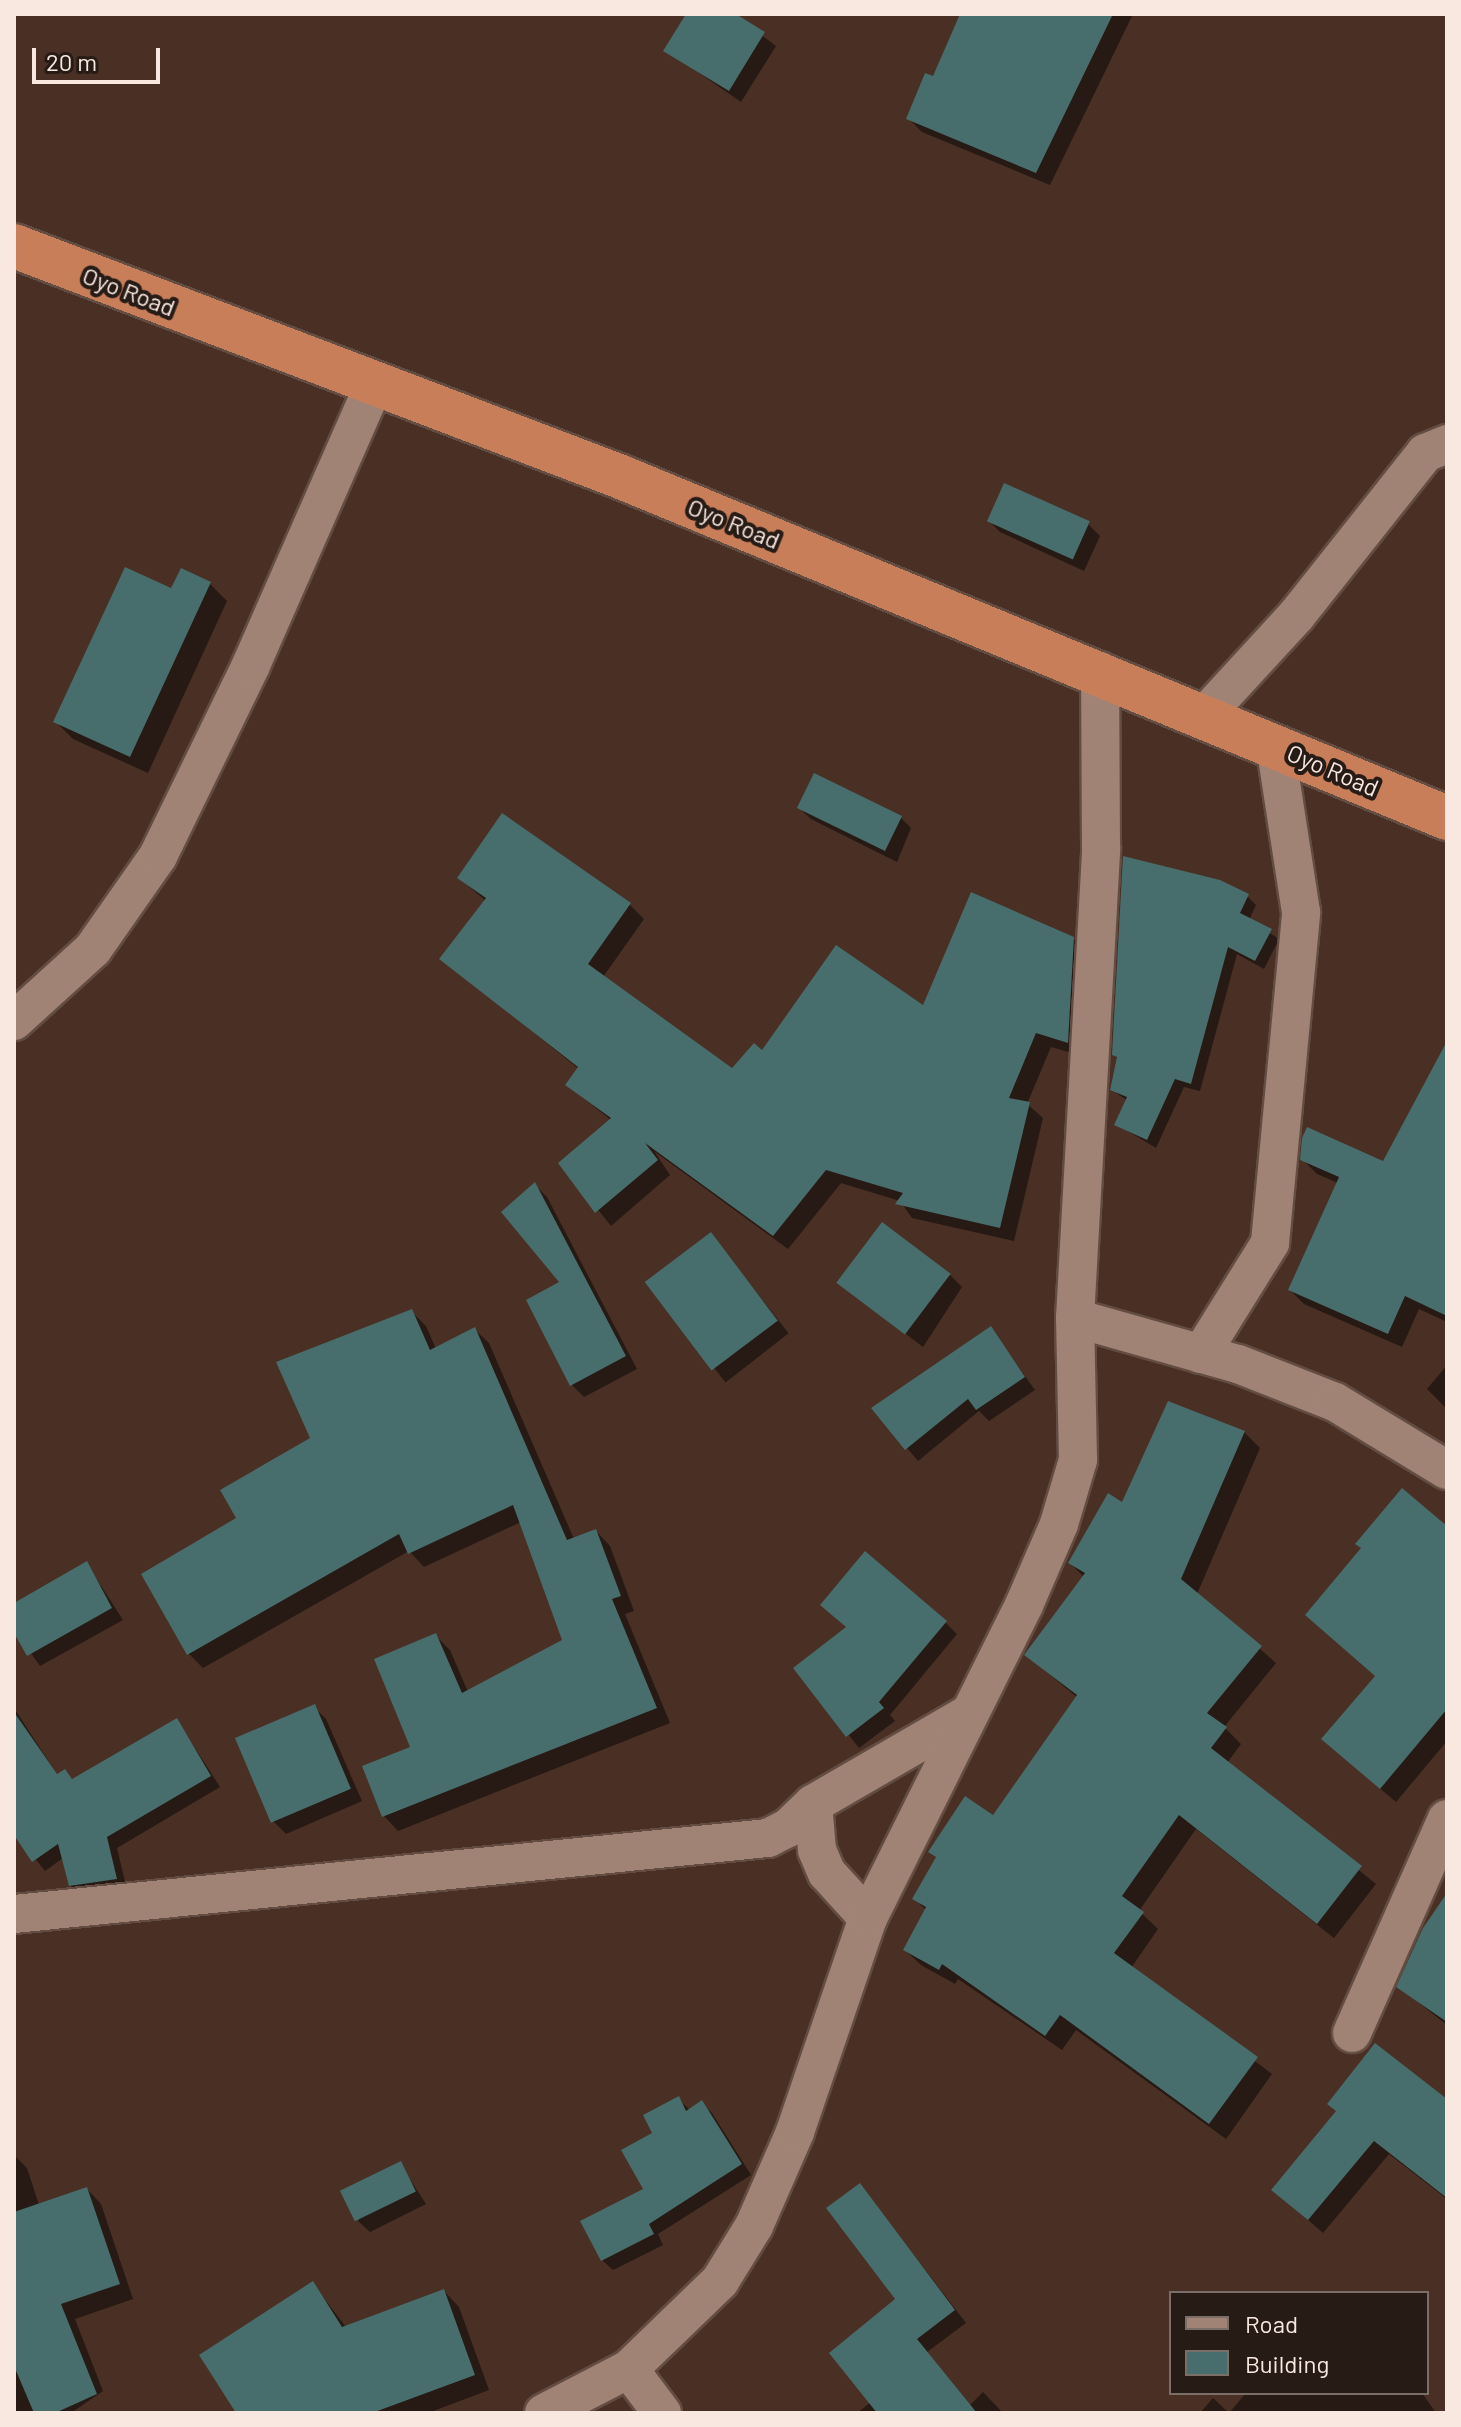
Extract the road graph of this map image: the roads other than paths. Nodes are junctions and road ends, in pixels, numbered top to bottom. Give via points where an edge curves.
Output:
1 (14, 246) edge
2 (374, 385) junction
3 (1447, 444) edge
4 (1100, 671) junction
5 (1204, 716) junction
6 (1275, 745) junction
7 (1447, 818) edge
8 (14, 1021) edge
9 (1075, 1318) junction
10 (1201, 1354) junction
11 (1447, 1470) edge
12 (970, 1713) junction
13 (813, 1804) junction
14 (1447, 1819) edge
15 (1435, 1882) edge
16 (14, 1914) edge
17 (868, 1918) junction
18 (1352, 2033) dead end
19 (629, 2369) junction
20 (544, 2413) edge
21 (662, 2413) edge

1 - 2 highway, Oyo Road
2 - 4 highway, Oyo Road via 621,477
2 - 8 street via 251,665 158,856 93,949
3 - 5 street via 1425,453 1296,616
4 - 5 highway, Oyo Road
4 - 9 street via 1101,848
5 - 6 highway, Oyo Road
6 - 7 highway, Oyo Road
6 - 10 street via 1301,912 1270,1243
9 - 10 street
9 - 12 street via 1078,1460 1042,1565
10 - 11 street via 1335,1402
12 - 13 street
12 - 17 street
13 - 16 street via 788,1828 768,1838
13 - 17 street via 817,1850 827,1873
14 - 15 street
15 - 18 street
17 - 19 street via 795,2132 754,2226 720,2281
19 - 20 street
19 - 21 street

